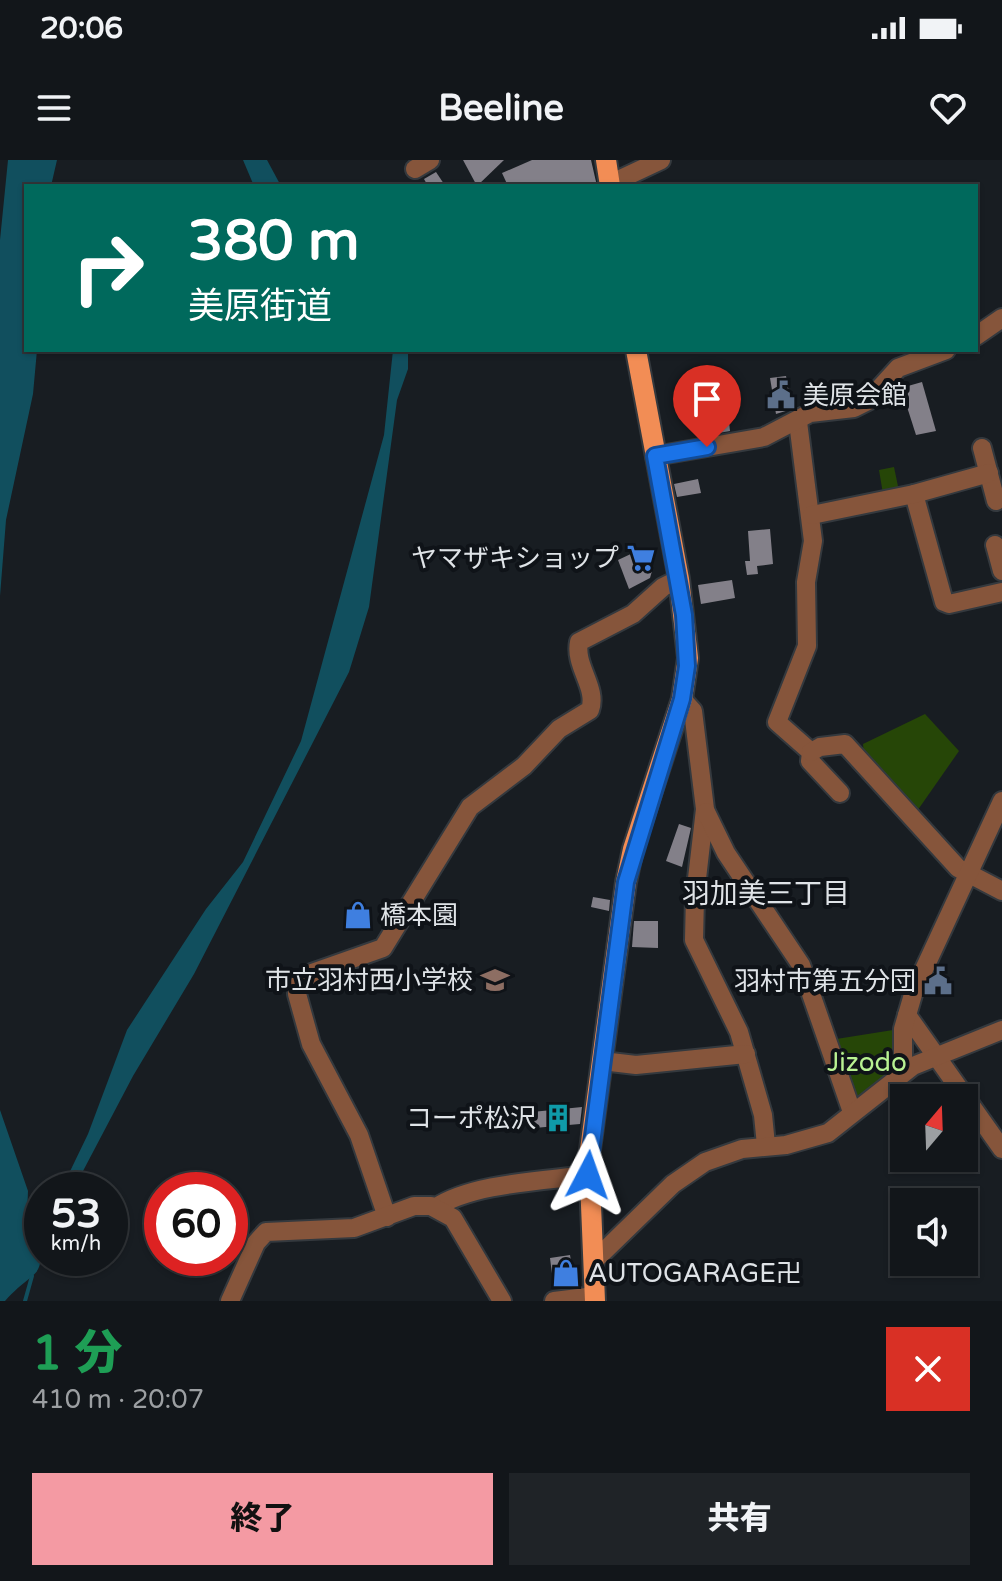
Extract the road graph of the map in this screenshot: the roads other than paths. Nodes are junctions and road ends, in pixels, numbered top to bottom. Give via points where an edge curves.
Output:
1 (606, 160) edge
2 (661, 160) edge
3 (610, 184) edge
4 (612, 184) edge
5 (1002, 318) edge
6 (978, 335) edge
7 (636, 352) edge
8 (941, 352) edge
9 (798, 422) junction
10 (982, 448) dead end
11 (655, 456) junction
12 (989, 473) junction
13 (914, 494) junction
14 (996, 501) dead end
15 (812, 515) junction
16 (995, 545) dead end
17 (1002, 571) edge
18 (679, 579) junction
19 (1002, 592) edge
20 (682, 699) junction
21 (811, 752) junction
22 (840, 793) dead end
23 (1002, 801) edge
24 (705, 809) junction
25 (966, 875) junction
26 (1002, 891) edge
27 (907, 1015) junction
28 (1002, 1030) edge
29 (746, 1054) junction
30 (937, 1057) junction
31 (602, 1061) junction
32 (903, 1073) junction
33 (852, 1112) junction
34 (766, 1145) junction
35 (1002, 1149) edge
36 (588, 1175) junction
37 (435, 1208) junction
38 (387, 1217) junction
39 (595, 1260) junction
40 (595, 1298) edge
41 (230, 1301) edge
42 (502, 1301) edge
43 (554, 1301) edge

1 - 3 main road
2 - 4 street
5 - 6 street
7 - 11 main road
8 - 9 street via 898,368 868,401 854,408 810,413
9 - 11 street via 764,437
9 - 15 street
10 - 12 street
11 - 18 main road
12 - 13 street
12 - 14 street
13 - 15 street
13 - 19 street via 944,602
15 - 21 street via 807,646 777,722
16 - 17 street
18 - 20 main road via 687,641
18 - 38 street via 633,614 579,642 590,710 559,729 524,766 470,807 383,948 300,982 297,994 311,1044 359,1135
20 - 24 street via 693,711
20 - 31 main road via 630,859
21 - 22 street via 810,761
21 - 25 street via 845,744
23 - 25 street
24 - 29 street via 694,940
24 - 33 street via 726,853 801,965
25 - 26 street
25 - 27 street
27 - 30 street
27 - 32 street
28 - 30 street
29 - 31 street via 636,1065
29 - 34 street
30 - 32 street
30 - 35 street
31 - 36 main road
32 - 33 street
33 - 34 street via 828,1133
34 - 39 street via 723,1154 695,1168
36 - 37 street via 493,1188
36 - 39 main road
37 - 38 street via 414,1206
37 - 42 street via 453,1218
38 - 41 street via 354,1228 266,1232
39 - 40 main road
40 - 43 street

